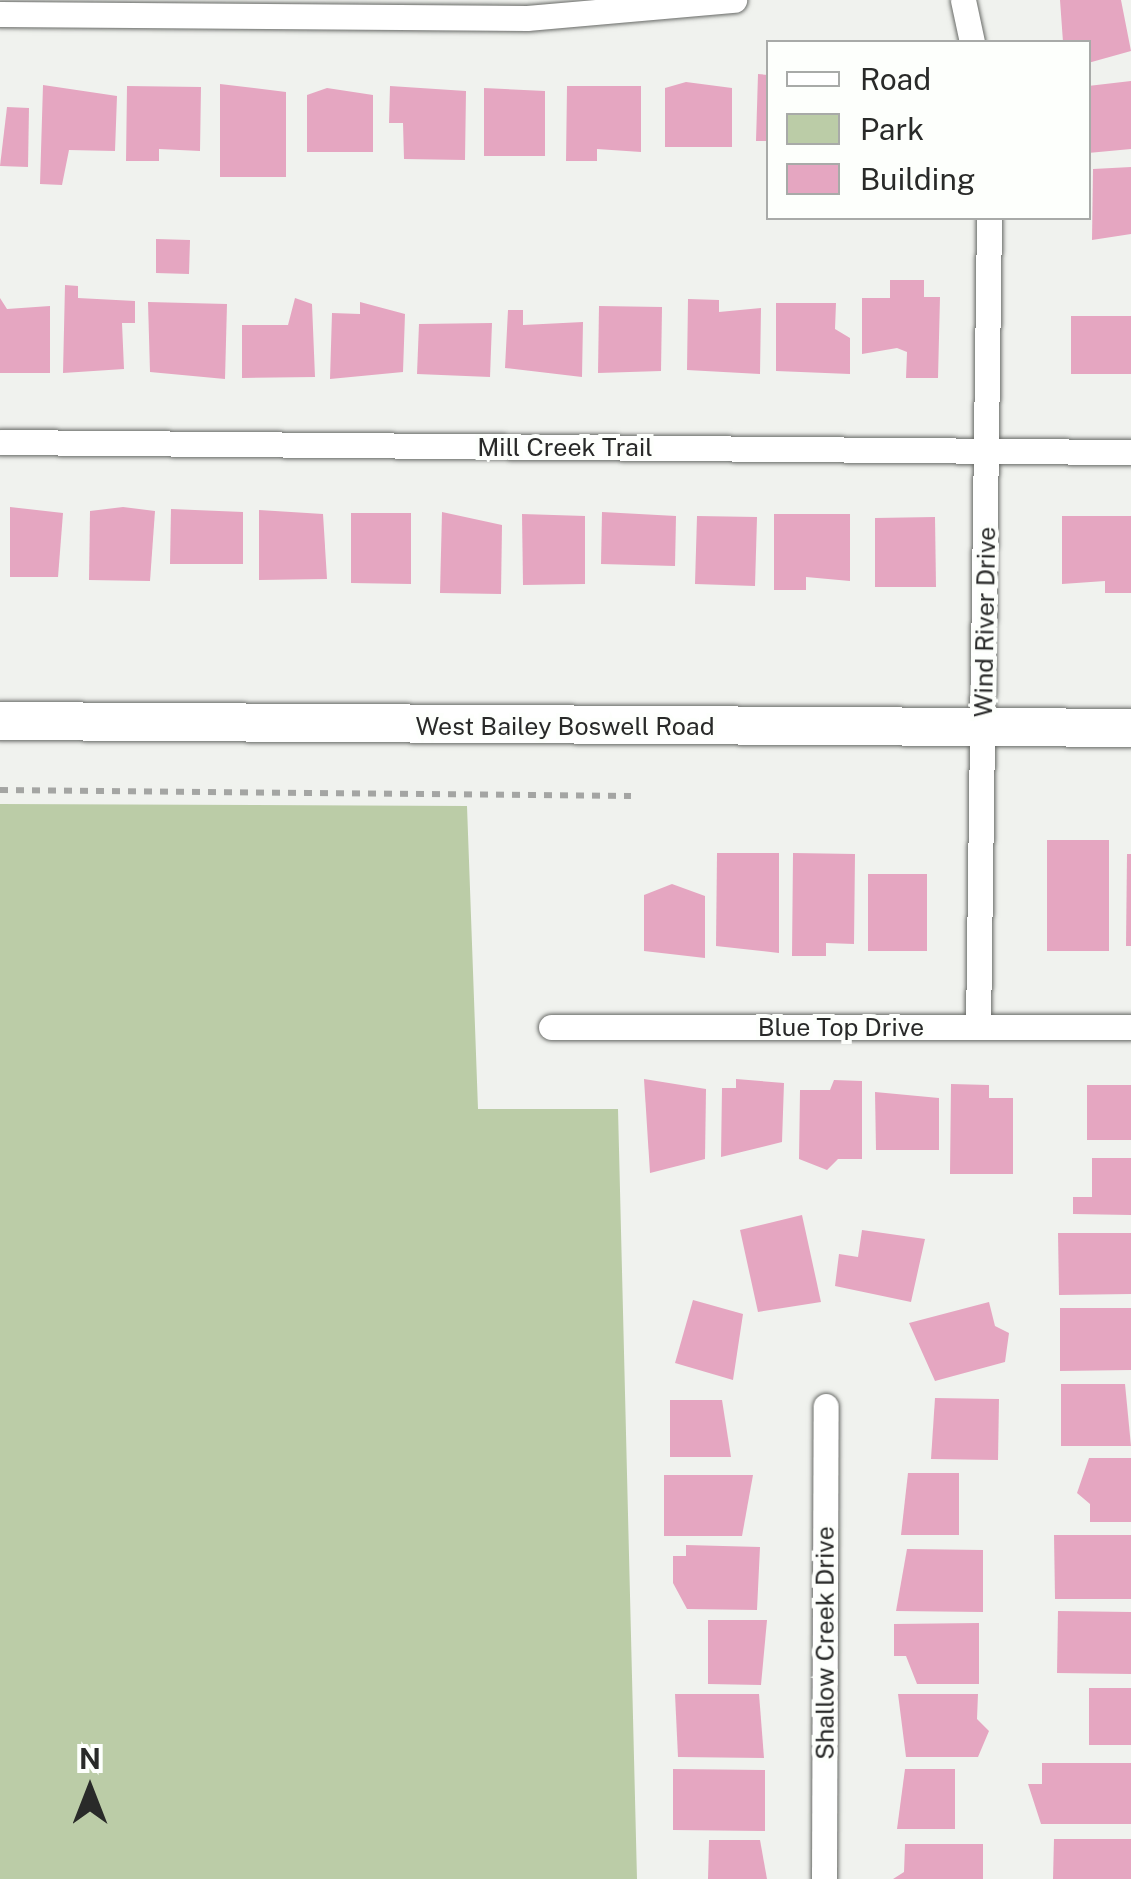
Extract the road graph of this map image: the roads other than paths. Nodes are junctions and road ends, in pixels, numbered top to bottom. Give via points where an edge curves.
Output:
1 (734, 0) edge
2 (963, 0) edge
3 (0, 14) edge
4 (972, 40) edge
5 (989, 220) edge
6 (0, 442) edge
7 (989, 451) junction
8 (1131, 452) edge
9 (0, 721) edge
10 (983, 727) junction
11 (1131, 728) edge
12 (978, 1027) junction
13 (1131, 1027) edge
14 (551, 1028) dead end
15 (826, 1406) dead end
16 (824, 1879) edge

1 - 3 street via 526,18
2 - 4 street
5 - 7 street, Wind River Drive
6 - 7 street, Mill Creek Trail
7 - 8 street, Mill Creek Trail
7 - 10 street, Wind River Drive
9 - 10 main road, West Bailey Boswell Road
10 - 11 main road, West Bailey Boswell Road
10 - 12 street, Wind River Drive
12 - 13 street, Blue Top Drive
12 - 14 street, Blue Top Drive
15 - 16 street, Shallow Creek Drive

